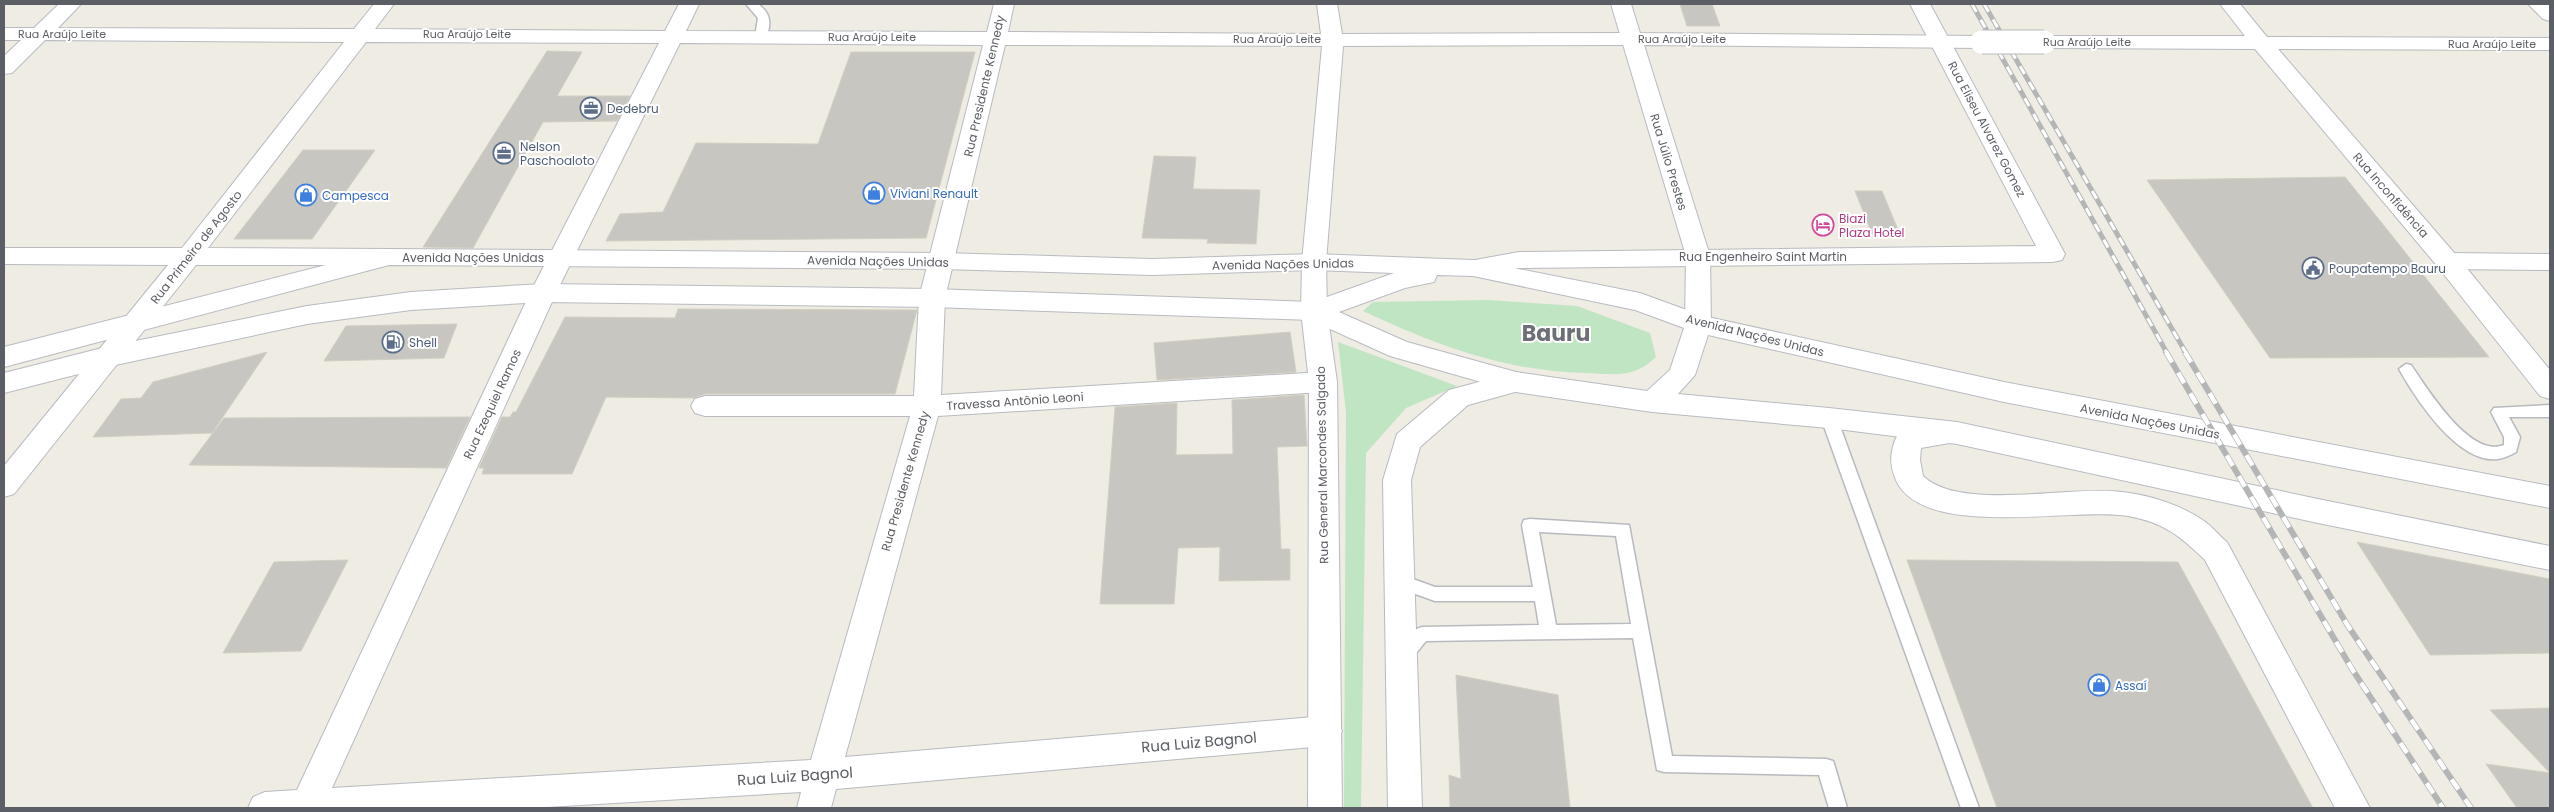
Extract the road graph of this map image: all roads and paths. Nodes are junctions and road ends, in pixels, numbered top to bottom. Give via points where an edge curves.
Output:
1 (71, 4) edge
2 (384, 4) edge
3 (689, 4) edge
4 (751, 4) edge
5 (1004, 4) edge
6 (1327, 4) edge
7 (1621, 4) edge
8 (1920, 4) edge
9 (2230, 4) edge
10 (2538, 4) edge
11 (2550, 15) edge
12 (4, 34) edge
13 (39, 34) junction
14 (360, 34) junction
15 (673, 36) junction
16 (761, 37) junction
17 (995, 37) junction
18 (1631, 39) junction
19 (1333, 40) junction
20 (1941, 41) junction
21 (2260, 42) junction
22 (2550, 44) edge
23 (4, 68) edge
24 (2053, 254) joint
25 (190, 255) junction
26 (4, 256) edge
27 (1698, 256) junction
28 (389, 257) junction
29 (560, 257) junction
30 (943, 261) junction
31 (2447, 261) junction
32 (1314, 262) junction
33 (2550, 262) edge
34 (1473, 268) junction
35 (543, 293) junction
36 (932, 298) junction
37 (1314, 311) junction
38 (137, 323) junction
39 (1698, 324) junction
40 (4, 357) edge
41 (106, 357) junction
42 (2406, 369) dead end
43 (1324, 382) junction
44 (1516, 382) junction
45 (4, 383) edge
46 (2550, 389) edge
47 (1652, 402) junction
48 (706, 406) dead end
49 (927, 406) junction
50 (2550, 411) edge
51 (1829, 418) junction
52 (1885, 424) junction
53 (1957, 433) junction
54 (4, 486) edge
55 (2550, 497) edge
56 (2550, 558) edge
57 (1399, 581) junction
58 (1541, 594) junction
59 (1548, 631) junction
60 (1640, 631) junction
61 (1401, 657) junction
62 (1325, 731) junction
63 (823, 775) junction
64 (307, 807) edge
65 (264, 808) edge
66 (814, 808) edge
67 (1325, 808) edge
68 (1404, 808) edge
69 (1838, 808) edge
70 (1970, 808) edge
71 (2340, 808) edge
72 (2353, 808) edge

1 - 13 street
2 - 14 street, Rua Primeiro de Agosto
3 - 15 street, Rua Ezequiel Ramos
4 - 16 lane via 762,12 765,19
5 - 17 street, Rua Presidente Kennedy
6 - 19 street, Rua General Marcondes Salgado
7 - 18 street, Rua Júlio Prestes
8 - 20 street, Rua Eliseu Alvarez Gomez
9 - 21 street, Rua Inconfidência
10 - 11 street
12 - 13 street, Rua Araújo Leite
13 - 14 street, Rua Araújo Leite
13 - 23 street
14 - 15 street, Rua Araújo Leite
14 - 25 street, Rua Primeiro de Agosto
15 - 16 street, Rua Araújo Leite
15 - 29 street, Rua Ezequiel Ramos
16 - 17 street, Rua Araújo Leite
17 - 19 street, Rua Araújo Leite
17 - 30 street, Rua Presidente Kennedy
18 - 19 street, Rua Araújo Leite
18 - 20 street, Rua Araújo Leite
18 - 27 street, Rua Júlio Prestes
19 - 32 street, Rua General Marcondes Salgado
20 - 21 street, Rua Araújo Leite, bridge
20 - 24 street, Rua Eliseu Alvarez Gomez
21 - 22 street, Rua Araújo Leite
21 - 31 street, Rua Inconfidência
24 - 27 street, Rua Engenheiro Saint Martin
25 - 26 street
25 - 28 street
25 - 38 street, Rua Primeiro de Agosto
27 - 34 street, Rua Engenheiro Saint Martin via 1519,260
27 - 39 street, Rua Júlio Prestes
28 - 29 street, Avenida Nações Unidas
28 - 38 street, Avenida Nações Unidas
29 - 30 street, Avenida Nações Unidas
29 - 35 street, Rua Ezequiel Ramos
30 - 32 street, Avenida Nações Unidas via 1152,267
30 - 36 street, Rua Presidente Kennedy
31 - 33 street
31 - 46 street, Rua Inconfidência
32 - 34 street, Avenida Nações Unidas
32 - 37 street, Rua General Marcondes Salgado
34 - 37 street via 1400,280
34 - 39 street, Avenida Nações Unidas via 1640,302
35 - 36 street
35 - 41 street via 411,301 307,315
35 - 64 street, Rua Ezequiel Ramos
36 - 37 street
36 - 49 street, Rua Presidente Kennedy
37 - 43 street, Rua General Marcondes Salgado
37 - 44 street via 1399,349
38 - 40 street, Avenida Nações Unidas
38 - 41 street, Rua Primeiro de Agosto
39 - 47 street, Rua Júlio Prestes via 1682,375
39 - 55 street, Avenida Nações Unidas via 2004,392 2417,474
41 - 45 street
41 - 54 street, Rua Primeiro de Agosto
42 - 50 lane via 2453,433 2471,445 2496,453 2510,448 2512,437 2499,412
43 - 49 street, Travessa Antônio Leoni
43 - 62 street, Rua General Marcondes Salgado
44 - 47 street
44 - 57 street via 1459,397 1407,442 1397,480
47 - 51 street
48 - 49 street, Travessa Antônio Leoni
49 - 63 street, Rua Presidente Kennedy
51 - 52 street
51 - 70 lane
52 - 53 street
52 - 71 street via 1898,475 1910,491 1925,499 1969,511 2126,516 2152,521 2182,534 2200,553
53 - 56 street
53 - 72 street via 1908,442 1905,454 1910,479 1916,487 1935,496 1976,506 2119,503 2157,512 2192,528 2216,551
57 - 58 lane via 1435,594
57 - 61 street
58 - 59 lane
58 - 60 lane via 1530,526 1622,530
59 - 60 lane
59 - 61 lane via 1422,634
60 - 69 lane via 1664,764 1826,767
61 - 68 street
62 - 63 street, Rua Luiz Bagnol
62 - 67 street, Rua General Marcondes Salgado
63 - 64 street, Rua Luiz Bagnol
63 - 66 street, Rua Presidente Kennedy
64 - 65 street, Rua Luiz Bagnol

